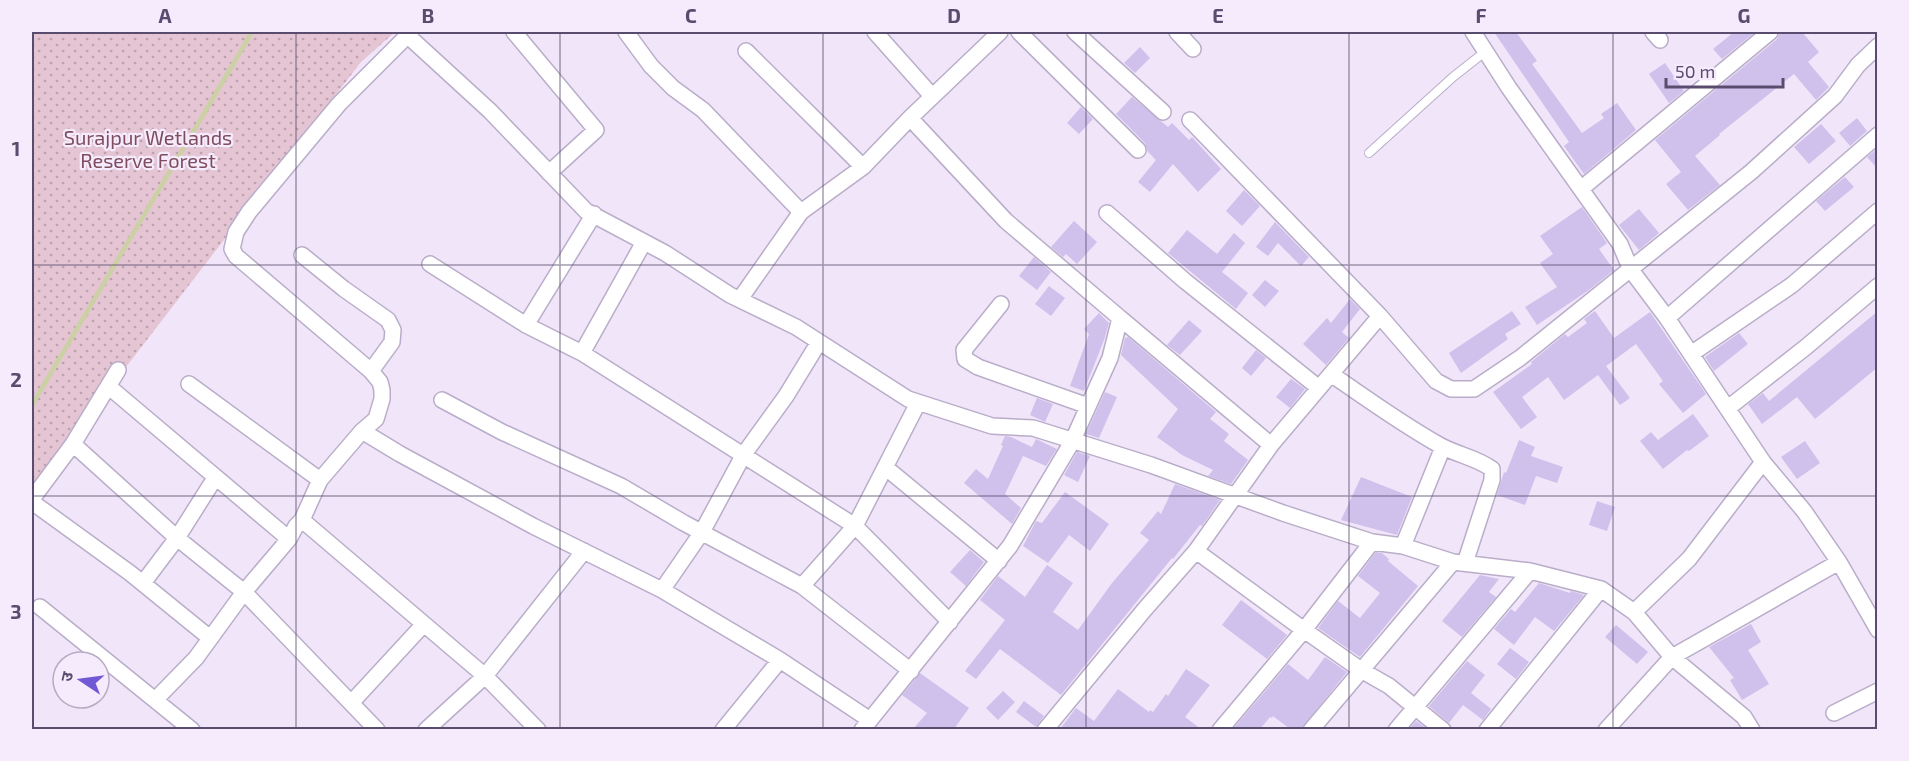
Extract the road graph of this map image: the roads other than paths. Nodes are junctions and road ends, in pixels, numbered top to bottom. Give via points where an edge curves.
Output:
1 (514, 32) edge
2 (626, 32) edge
3 (875, 32) edge
4 (1000, 32) edge
5 (1019, 32) edge
6 (1075, 32) edge
7 (1177, 32) edge
8 (1473, 32) edge
9 (1770, 32) edge
10 (409, 33) edge
11 (1878, 46) edge
12 (1193, 49) dead end
13 (746, 51) dead end
14 (1486, 51) junction
15 (932, 96) junction
16 (1163, 112) dead end
17 (910, 118) junction
18 (1190, 120) dead end
19 (1878, 135) edge
20 (1138, 150) dead end
21 (1369, 153) dead end
22 (863, 167) junction
23 (549, 172) junction
24 (1582, 188) junction
25 (1878, 211) edge
26 (801, 212) junction
27 (1107, 213) dead end
28 (594, 214) junction
29 (644, 242) junction
30 (302, 255) dead end
31 (430, 264) dead end
32 (1631, 270) junction
33 (1878, 286) edge
34 (740, 299) junction
35 (1001, 304) dead end
36 (1380, 316) junction
37 (1120, 318) junction
38 (1667, 318) junction
39 (526, 325) junction
40 (819, 342) junction
41 (582, 353) junction
42 (1691, 354) junction
43 (118, 370) dead end
44 (371, 371) junction
45 (1331, 374) junction
46 (189, 384) dead end
47 (108, 386) junction
48 (1319, 388) junction
49 (442, 400) dead end
50 (918, 403) junction
51 (1088, 406) junction
52 (1728, 408) junction
53 (362, 431) junction
54 (1072, 441) junction
55 (73, 444) junction
56 (1271, 445) junction
57 (1443, 447) junction
58 (744, 454) junction
59 (1763, 462) junction
60 (885, 467) junction
61 (215, 478) junction
62 (320, 480) junction
63 (1236, 496) junction
64 (32, 500) edge
65 (302, 520) junction
66 (855, 526) junction
67 (702, 532) junction
68 (177, 538) junction
69 (289, 539) junction
70 (1372, 542) junction
71 (1403, 546) junction
72 (584, 551) junction
73 (1196, 551) junction
74 (999, 561) junction
75 (1459, 562) junction
76 (1839, 562) junction
77 (1530, 571) junction
78 (143, 583) junction
79 (802, 586) junction
80 (1601, 589) junction
81 (663, 590) junction
82 (244, 592) junction
83 (40, 606) dead end
84 (1634, 612) junction
85 (950, 622) junction
86 (424, 624) junction
87 (1304, 630) junction
88 (1878, 630) edge
89 (210, 638) junction
90 (1672, 657) junction
91 (780, 660) junction
92 (1361, 670) junction
93 (911, 671) junction
94 (485, 676) junction
95 (1878, 691) edge
96 (156, 699) junction
97 (352, 702) junction
98 (1415, 708) junction
99 (1834, 713) dead end
100 (866, 725) edge
101 (192, 729) edge
102 (377, 729) edge
103 (426, 729) edge
104 (538, 729) edge
105 (723, 729) edge
106 (1045, 729) edge
107 (1220, 729) edge
108 (1311, 729) edge
109 (1396, 729) edge
110 (1443, 729) edge
111 (1487, 729) edge
112 (1606, 729) edge
113 (1752, 729) edge

1 - 23 street via 596,130
2 - 26 street via 651,66 704,110
3 - 15 street
4 - 15 street
5 - 20 street
6 - 16 street
7 - 12 street
8 - 14 street
9 - 24 street
10 - 23 street
10 - 44 street via 332,113 249,212 233,243 236,256
11 - 32 street via 1835,96
13 - 22 street
14 - 21 lane
14 - 24 street
15 - 17 street
17 - 22 street
17 - 37 street via 1006,221
18 - 36 street
19 - 38 street
22 - 26 street
23 - 28 street via 586,211
24 - 32 street via 1620,244
25 - 42 street via 1792,285
26 - 34 street
27 - 48 street
28 - 29 street
28 - 39 street
29 - 34 street
29 - 41 street
30 - 44 street via 388,320 393,330 392,342
31 - 39 street
32 - 36 street via 1520,358 1474,388 1451,390 1437,381
32 - 38 street
33 - 52 street
34 - 40 street
35 - 51 street via 964,350 964,359
36 - 45 street
37 - 51 street via 1110,358
37 - 56 street
38 - 42 street
39 - 41 street
40 - 50 street
40 - 58 street
41 - 58 street
42 - 52 street
43 - 47 street
44 - 53 street via 380,382 382,399 376,419
45 - 48 street
45 - 57 street
46 - 62 street
47 - 55 street
47 - 61 street
48 - 56 street
49 - 67 street via 621,486
50 - 54 street via 992,426 1033,428
50 - 60 street
51 - 54 street
52 - 59 street
53 - 62 street
53 - 72 street
54 - 63 street
54 - 74 street
55 - 64 street
55 - 68 street
56 - 63 street
57 - 71 street
57 - 75 street via 1492,470 1492,480
58 - 66 street
58 - 67 street
59 - 76 street
59 - 84 street via 1689,559
60 - 66 street
60 - 74 street
61 - 68 street
61 - 69 street
62 - 65 street
63 - 70 street
63 - 73 street
64 - 78 street
65 - 69 street
65 - 86 street
66 - 79 street
66 - 85 street
67 - 79 street
67 - 81 street
68 - 78 street
68 - 82 street
69 - 82 street
70 - 71 street
70 - 87 street
71 - 75 street
72 - 81 street
72 - 94 street
73 - 87 street
73 - 106 street
74 - 85 street
75 - 77 street
75 - 92 street
76 - 88 street
76 - 90 street
77 - 80 street
77 - 98 street
78 - 89 street
79 - 93 street
80 - 84 street
80 - 111 street
81 - 91 street
82 - 89 street
82 - 97 street
83 - 96 street
84 - 90 street
85 - 93 street
86 - 94 street
86 - 97 street
87 - 92 street
87 - 107 street
89 - 96 street
90 - 112 street
90 - 113 street via 1744,717
91 - 100 street
91 - 105 street
92 - 98 street via 1389,686
92 - 108 street
93 - 100 street
94 - 103 street
94 - 104 street
95 - 99 street
96 - 101 street
97 - 102 street
98 - 109 street
98 - 110 street

